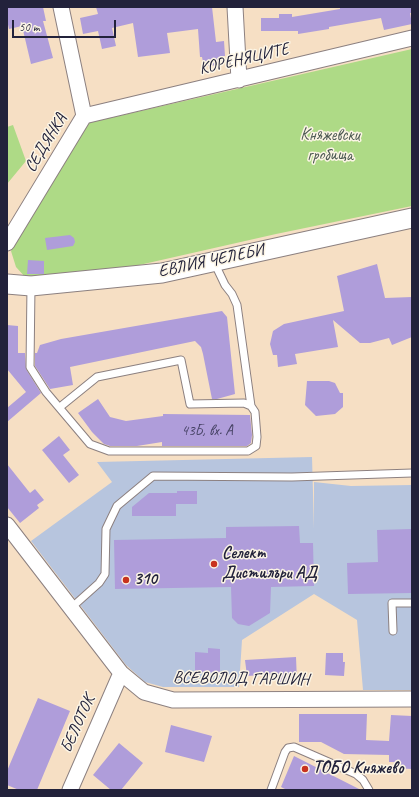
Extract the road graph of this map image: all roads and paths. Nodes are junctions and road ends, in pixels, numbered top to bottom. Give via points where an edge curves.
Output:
1 (61, 7) edge
2 (235, 7) edge
3 (412, 38) edge
4 (240, 80) junction
5 (84, 116) junction
6 (412, 218) edge
7 (7, 243) edge
8 (214, 261) junction
9 (7, 284) edge
10 (31, 286) junction
11 (251, 406) junction
12 (60, 408) junction
13 (412, 473) edge
14 (7, 525) edge
15 (412, 603) edge
16 (71, 608) junction
17 (393, 631) dead end
18 (121, 673) junction
19 (412, 698) edge
20 (70, 790) edge
21 (271, 790) edge
22 (369, 790) edge

1 - 5 street, СЕДЯНКА
2 - 4 street
3 - 4 street, КОРЕНЯЦИТЕ
4 - 5 street, КОРЕНЯЦИТЕ
5 - 7 street, СЕДЯНКА
6 - 8 street, ЕВЛИЯ ЧЕЛЕБИ
8 - 10 street, ЕВЛИЯ ЧЕЛЕБИ via 162,273
8 - 11 lane via 237,305
9 - 10 street, ЕВЛИЯ ЧЕЛЕБИ
10 - 12 lane via 30,367
11 - 12 lane via 244,403 190,404 181,360 97,377
11 - 12 lane via 255,412 257,437 256,446 248,451 109,451 90,444
13 - 16 lane via 292,477 153,476 117,506 106,529 105,574 100,584
14 - 16 street, ВСЕВОЛОД ГАРШИН
15 - 17 lane via 392,603
16 - 18 street, ВСЕВОЛОД ГАРШИН
18 - 19 street, ВСЕВОЛОД ГАРШИН via 144,692 173,700
18 - 20 street, БЕЛОТОК
21 - 22 lane via 285,752 288,748 294,747 356,774

